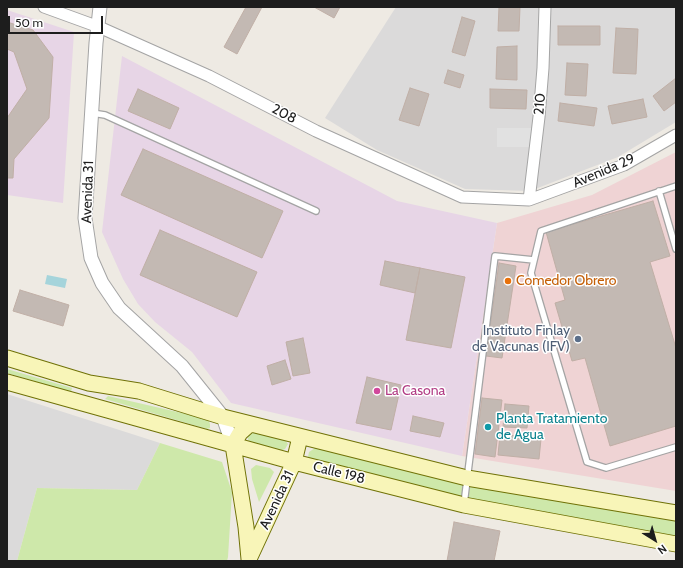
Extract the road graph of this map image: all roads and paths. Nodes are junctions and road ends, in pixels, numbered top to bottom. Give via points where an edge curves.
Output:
1 (44, 7) edge
2 (100, 7) edge
3 (545, 7) edge
4 (99, 26) junction
5 (92, 113) junction
6 (676, 135) edge
7 (676, 186) edge
8 (659, 192) junction
9 (529, 200) junction
10 (316, 211) dead end
11 (676, 249) edge
12 (534, 260) junction
13 (7, 358) edge
14 (7, 382) edge
15 (89, 383) junction
16 (82, 402) junction
17 (223, 417) junction
18 (250, 424) junction
19 (300, 437) junction
20 (233, 445) junction
21 (676, 447) edge
22 (294, 462) junction
23 (467, 478) junction
24 (464, 505) junction
25 (676, 513) edge
26 (676, 544) edge
27 (249, 560) edge

1 - 4 street, 208
2 - 4 street, Avenida 31
3 - 9 street, 210 via 543,68
4 - 5 street, Avenida 31
4 - 9 street, 208 via 209,76 316,131 462,197
5 - 10 lane via 105,115
5 - 17 street, Avenida 31 via 85,218 91,258 102,283 119,308 182,366
6 - 9 street, Avenida 29 via 624,165
7 - 8 lane
8 - 11 lane
8 - 12 lane via 541,231
12 - 21 lane via 531,273 587,462 606,468
12 - 23 lane via 495,256
13 - 15 main road, Calle 198
14 - 16 main road, Calle 198
15 - 16 main road
15 - 17 main road, Calle 198 via 139,391
16 - 20 main road, Calle 198
17 - 18 main road, Calle 198
17 - 20 street, Avenida 31
18 - 19 main road, Calle 198
18 - 20 main road via 240,433
19 - 22 main road, Avenida 31
19 - 23 main road, Calle 198
20 - 22 main road, Calle 198
20 - 27 main road
22 - 24 main road, Calle 198
22 - 27 main road, Avenida 31
23 - 24 lane
23 - 25 main road, Calle 198
24 - 26 main road, Calle 198

